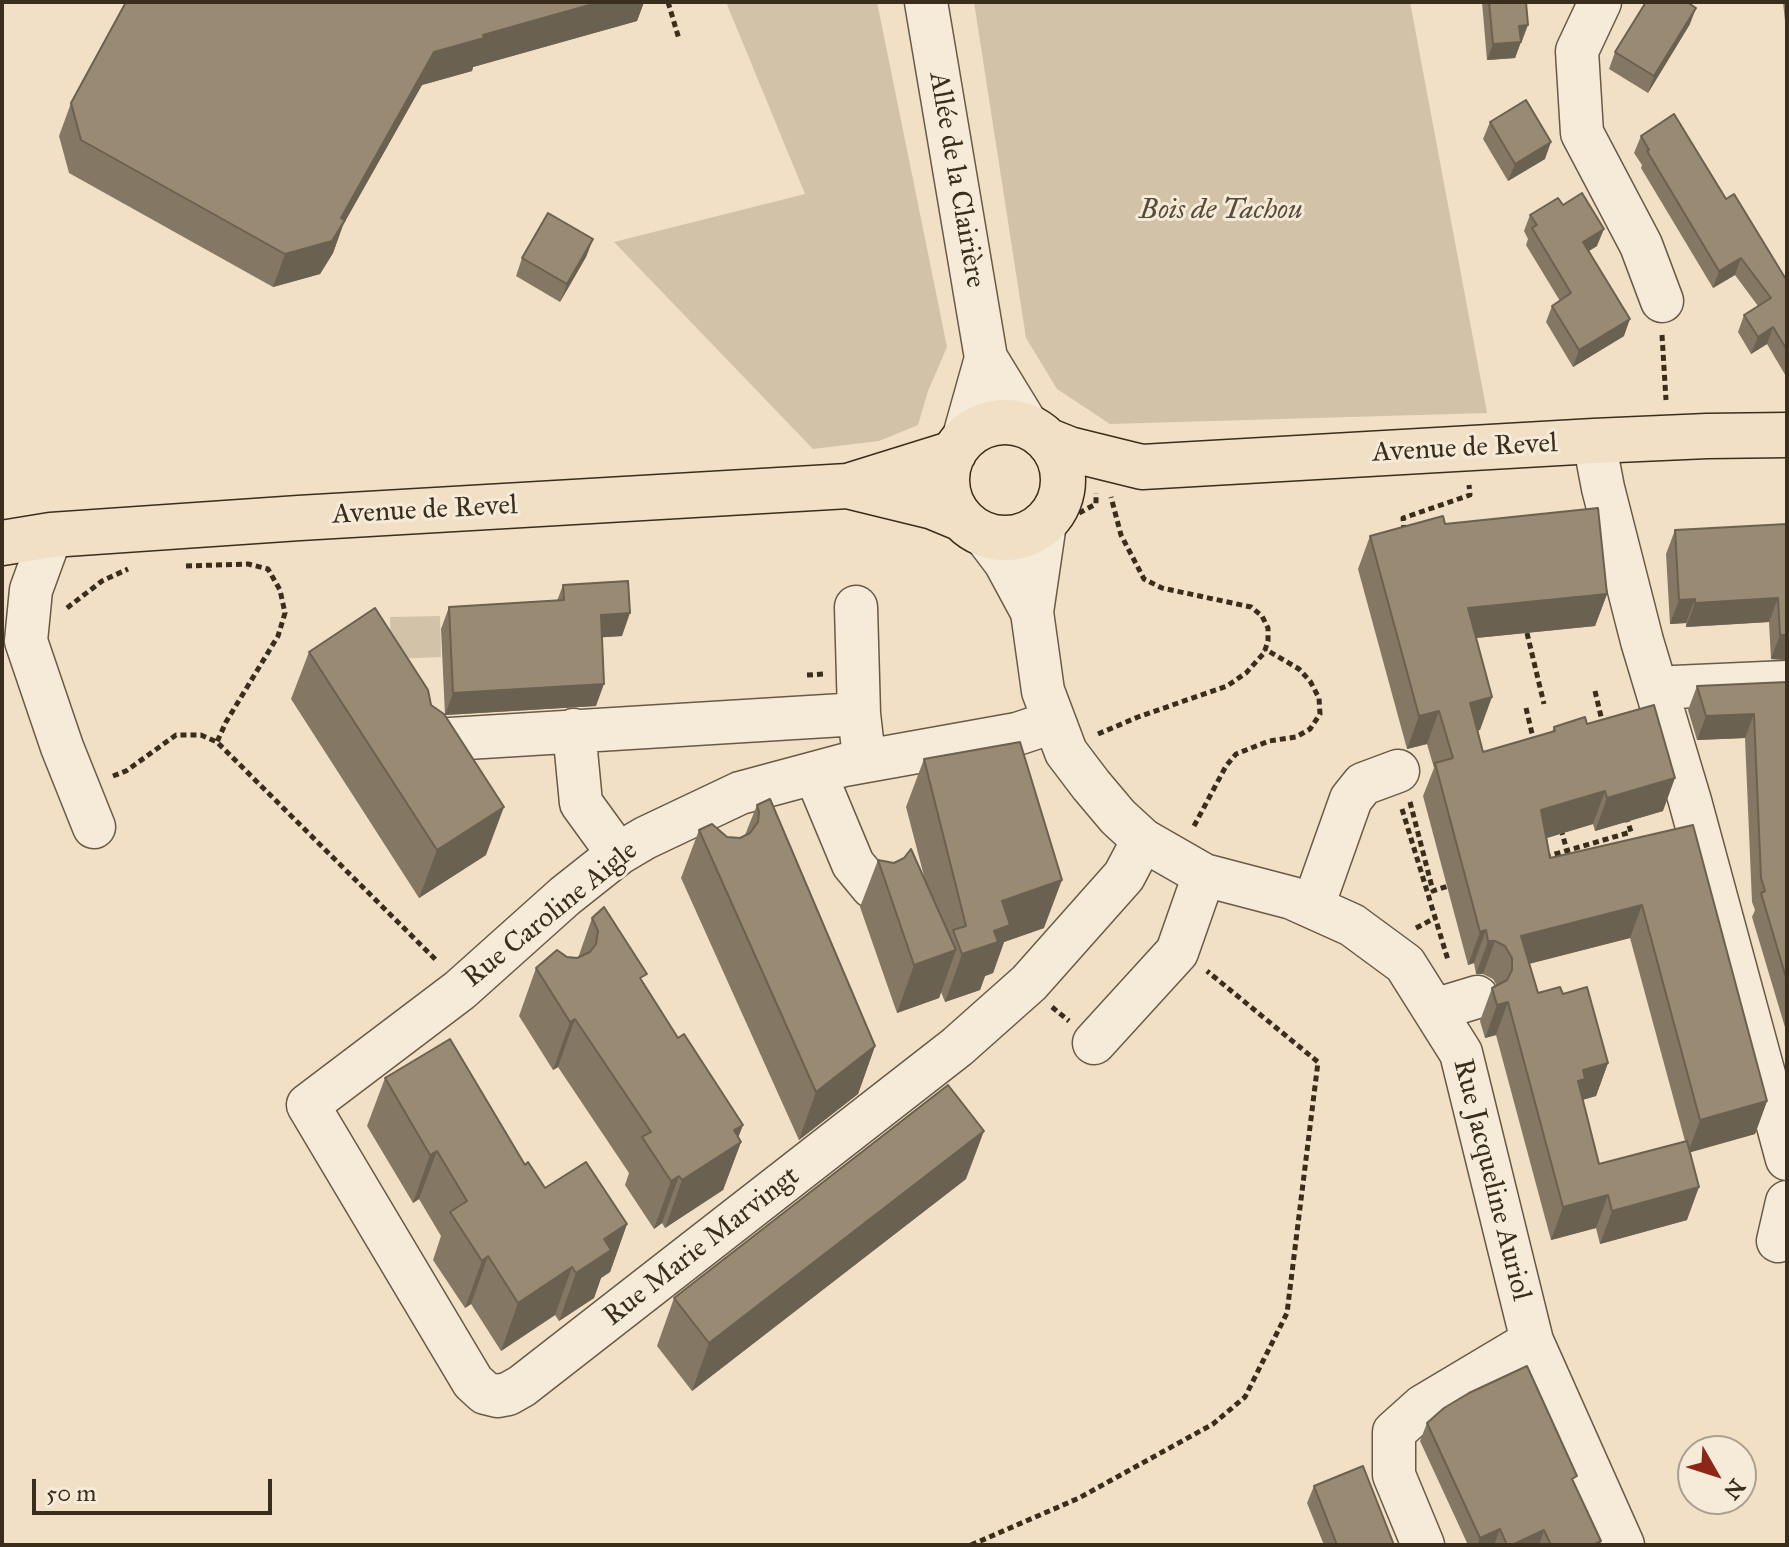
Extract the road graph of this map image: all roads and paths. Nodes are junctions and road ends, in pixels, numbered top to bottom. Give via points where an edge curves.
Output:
1 (668, 2) edge
2 (926, 2) edge
3 (1572, 2) edge
4 (1600, 2) edge
5 (679, 39) dead end
6 (1577, 51) junction
7 (1662, 301) joint
8 (986, 358) junction
9 (1667, 412) dead end
10 (1038, 433) junction
11 (1787, 435) edge
12 (1594, 441) junction
13 (958, 446) junction
14 (1142, 467) junction
15 (1469, 480) dead end
16 (848, 486) junction
17 (1110, 496) dead end
18 (1051, 515) junction
19 (972, 526) junction
20 (51, 535) junction
21 (1406, 542) edge
22 (2, 543) edge
23 (181, 566) dead end
24 (142, 568) dead end
25 (856, 607) dead end
26 (1032, 612) junction
27 (62, 614) dead end
28 (1527, 633) edge
29 (1265, 649) junction
30 (1787, 682) edge
31 (1674, 687) dead end
32 (1595, 691) dead end
33 (1544, 704) dead end
34 (1526, 708) dead end
35 (859, 714) junction
36 (574, 730) junction
37 (1605, 733) edge
38 (1059, 737) junction
39 (434, 740) edge
40 (217, 742) junction
41 (62, 747) junction
42 (1535, 747) edge
43 (864, 761) junction
44 (815, 773) junction
45 (1400, 782) junction
46 (1624, 810) edge
47 (693, 815) junction
48 (94, 827) dead end
49 (1561, 829) edge
50 (1567, 851) junction
51 (711, 852) edge
52 (618, 854) junction
53 (1175, 858) junction
54 (1540, 859) edge
55 (1459, 883) edge
56 (872, 887) dead end
57 (1313, 906) junction
58 (1178, 949) junction
59 (438, 963) dead end
60 (1029, 983) junction
61 (1457, 1003) junction
62 (1094, 1043) joint
63 (308, 1105) joint
64 (1787, 1159) edge
65 (1532, 1341) junction
66 (971, 1545) edge
67 (1423, 1545) edge
68 (1623, 1545) edge

1 - 5 path
2 - 8 street, Allée de la Clairière
3 - 6 street
4 - 6 street
6 - 7 street via 1582,133 1641,245
7 - 9 path
8 - 10 street, Allée de la Clairière via 1012,405
8 - 13 street, Allée de la Clairière
10 - 13 main road via 1000,421 974,431
10 - 14 main road, Avenue de Revel via 1069,449
10 - 18 main road via 1058,455 1063,472 1063,490
11 - 12 main road, Avenue de Revel
12 - 14 main road, Avenue de Revel
12 - 64 street via 1642,641
13 - 16 main road, Avenue de Revel
13 - 19 main road via 948,466 949,494
14 - 18 main road, Avenue de Revel
15 - 21 path via 1470,495 1403,518
16 - 19 main road, Avenue de Revel via 933,507
16 - 20 main road, Avenue de Revel
17 - 29 path via 1121,535 1144,579 1162,588 1251,607 1268,628
18 - 19 main road via 1015,537 994,537
18 - 26 street, Rue Jacqueline Auriol
19 - 26 street, Rue Jacqueline Auriol via 1005,562
20 - 22 main road, Avenue de Revel
20 - 41 street via 31,590 26,641
23 - 40 path via 248,564 268,569 285,613 278,636
24 - 27 path via 129,568 102,581
25 - 35 street
26 - 38 street, Rue Jacqueline Auriol via 1043,691
28 - 33 path
29 - 38 path via 1227,686 1105,730
29 - 53 path via 1310,681 1320,714 1296,737 1236,754
30 - 31 street
32 - 37 path
34 - 42 path
35 - 36 street
35 - 43 street
36 - 39 street
36 - 52 street via 581,803
38 - 43 street, Rue Caroline Aigle via 1017,734
38 - 53 street, Rue Jacqueline Auriol via 1118,817
40 - 41 path via 201,735 176,735 126,771 101,781
40 - 59 path
41 - 48 street
43 - 44 street, Rue Caroline Aigle
44 - 47 street, Rue Caroline Aigle via 740,793
44 - 56 street via 853,864
45 - 55 path via 1433,891
45 - 57 street via 1363,784 1351,799
45 - 61 path
46 - 50 path via 1631,832
47 - 51 street
47 - 52 street, Rue Caroline Aigle
49 - 50 path
50 - 54 path
52 - 63 street, Rue Caroline Aigle via 534,949 460,990
53 - 57 street, Rue Jacqueline Auriol
53 - 58 street
53 - 60 street, Rue Marie Marvingt via 1124,876
57 - 61 street, Rue Jacqueline Auriol via 1352,925
58 - 62 street
58 - 66 path via 1318,1062 1287,1313 1245,1397 1213,1424 1079,1498
60 - 62 path
60 - 63 street, Rue Marie Marvingt via 818,1157 522,1386 497,1396 473,1382
61 - 65 street, Rue Jacqueline Auriol via 1461,1053
65 - 67 street via 1423,1406 1394,1432 1394,1475
65 - 68 street, Rue Jacqueline Auriol

